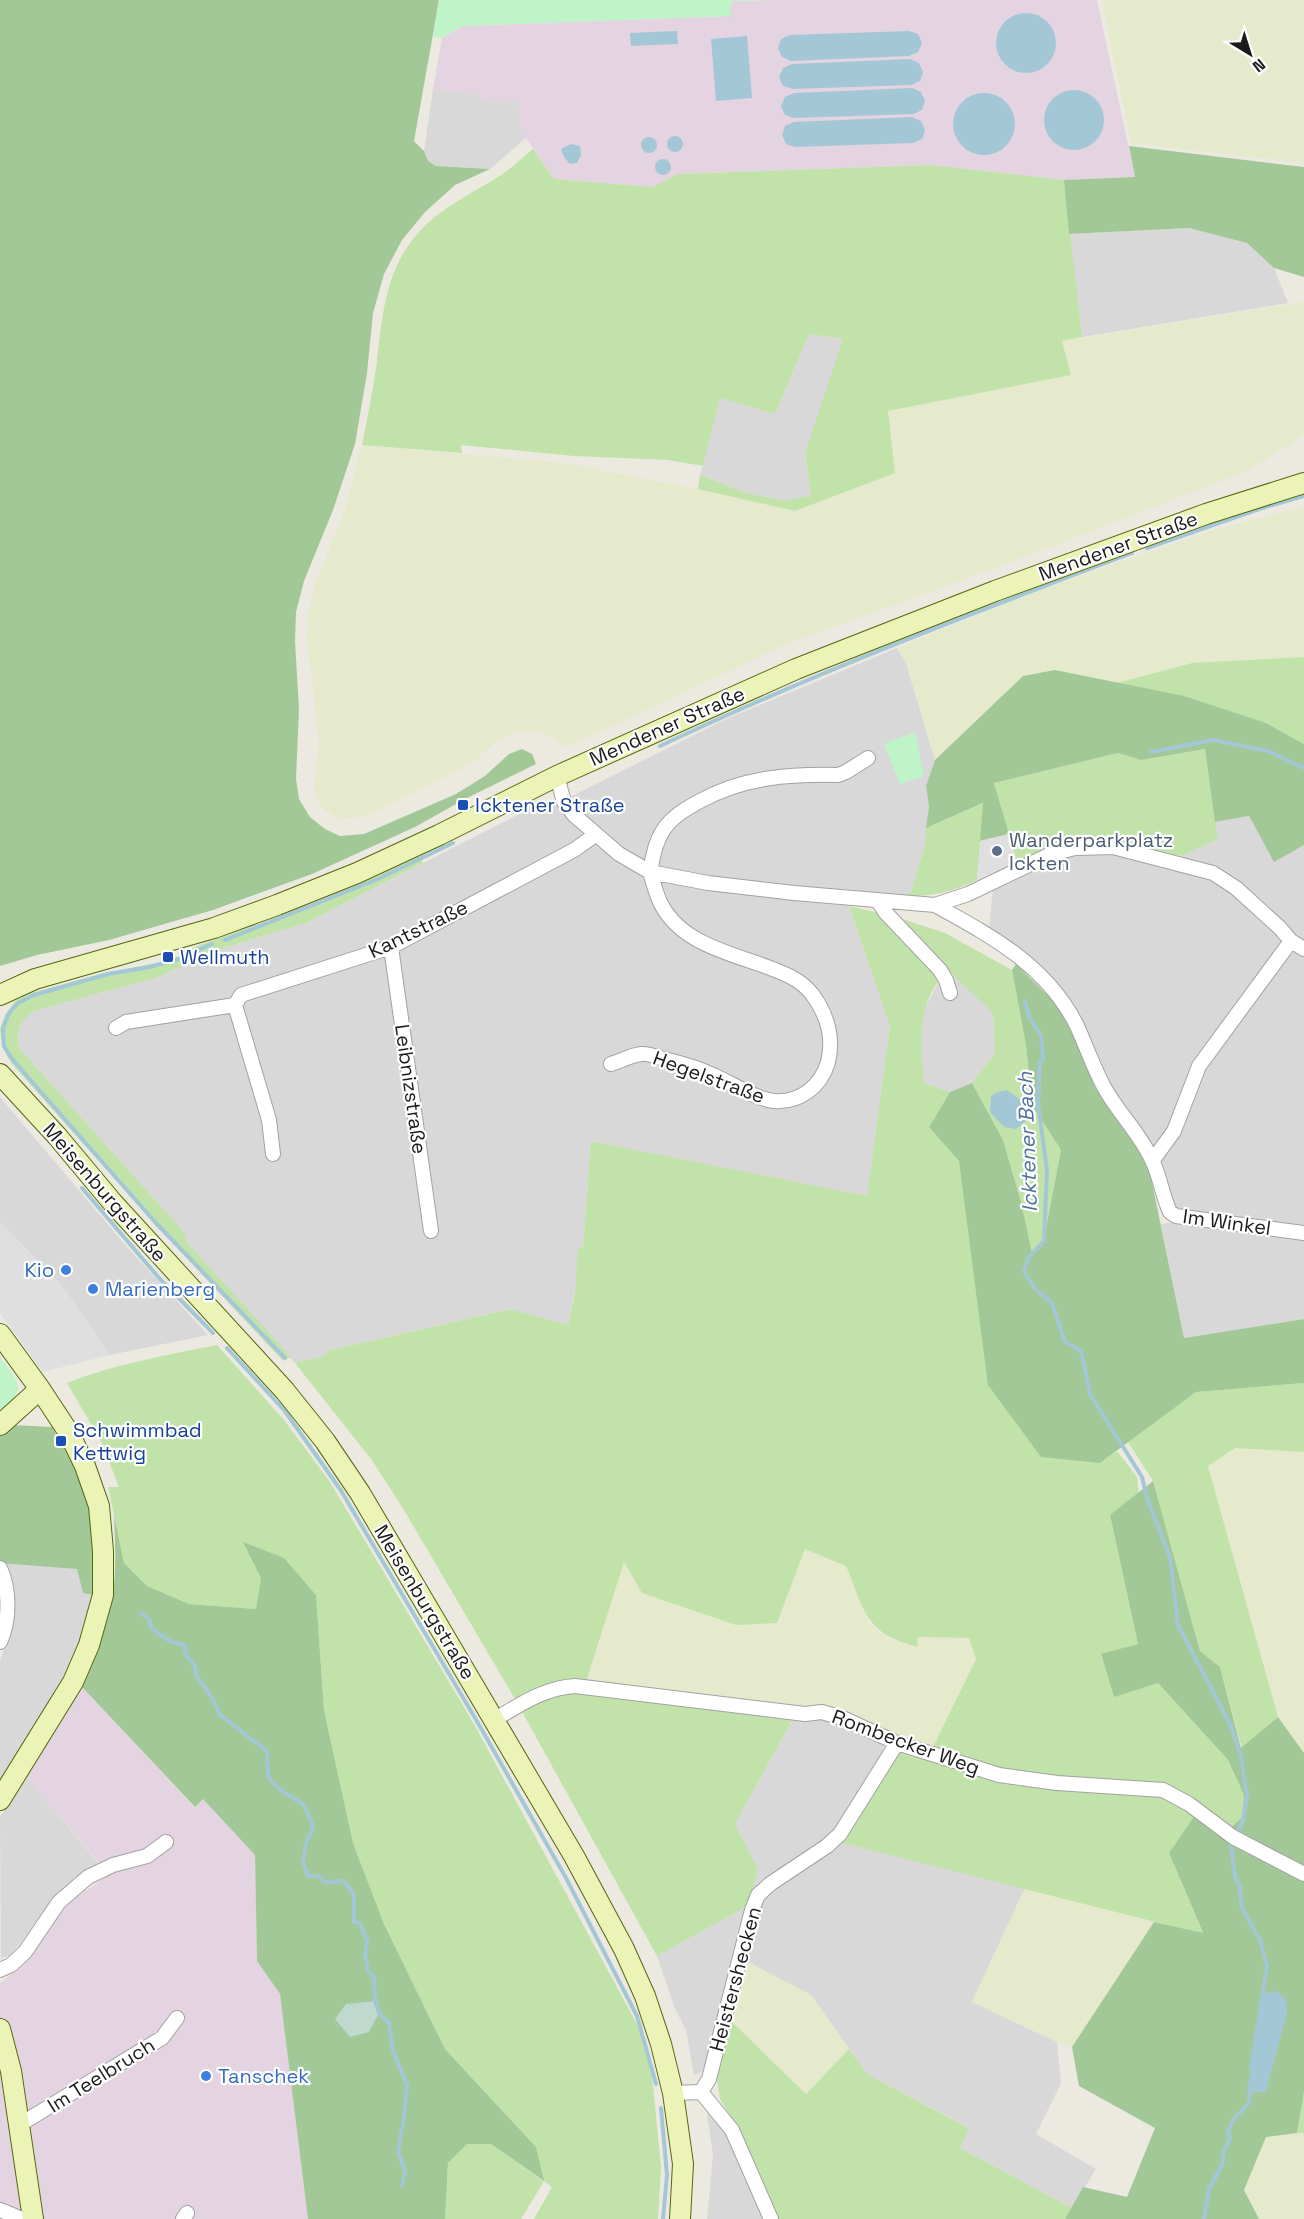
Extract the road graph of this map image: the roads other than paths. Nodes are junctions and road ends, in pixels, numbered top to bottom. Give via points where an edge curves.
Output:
1 (1304, 483) edge
2 (868, 758) dead end
3 (556, 776) junction
4 (595, 835) junction
5 (650, 872) junction
6 (878, 901) junction
7 (935, 905) junction
8 (1291, 941) junction
9 (392, 947) junction
10 (1304, 949) edge
11 (1, 993) edge
12 (950, 993) dead end
13 (235, 1005) junction
14 (116, 1028) dead end
15 (611, 1064) dead end
16 (0, 1074) edge
17 (273, 1154) dead end
18 (1152, 1160) junction
19 (431, 1231) dead end
20 (1304, 1233) edge
21 (0, 1334) edge
22 (40, 1389) junction
23 (0, 1425) edge
24 (0, 1568) edge
25 (0, 1642) edge
26 (494, 1720) junction
27 (897, 1743) junction
28 (0, 1800) edge
29 (166, 1842) dead end
30 (1304, 1874) edge
31 (0, 1971) edge
32 (177, 2018) dead end
33 (0, 2031) edge
34 (701, 2092) junction
35 (673, 2093) junction
36 (19, 2125) junction
37 (0, 2210) edge
38 (22, 2219) edge
39 (33, 2219) edge
40 (680, 2219) edge
41 (771, 2219) edge

1 - 3 main road, Mendener Straße via 1206,514 796,669
2 - 5 street via 838,775 782,775 717,792 682,812 664,829 653,853
3 - 4 street via 564,802
3 - 11 main road, Mendener Straße via 357,873 277,905 214,928 35,979
4 - 5 street
4 - 9 street, Kantstraße
5 - 6 street via 708,883
5 - 15 street, Hegelstraße via 661,903 685,933 786,974 809,991 829,1028 829,1058 817,1084 804,1095 785,1101 762,1098 689,1066 642,1054
6 - 7 street
6 - 12 street via 940,970
7 - 8 street via 968,894 1051,854 1075,848 1113,847 1213,873 1236,888
7 - 18 street via 1005,945 1043,979 1065,1005 1104,1088
8 - 10 street
8 - 18 street via 1199,1066 1174,1131
9 - 13 street, Kantstraße via 245,993
9 - 19 street, Leibnizstraße
13 - 14 street, Kantstraße via 126,1022
13 - 17 street via 269,1120
16 - 26 main road, Meisenburgstraße via 279,1384 325,1441
18 - 20 street, Im Winkel via 1166,1203 1176,1216
21 - 22 main road
22 - 23 main road
22 - 28 main road via 69,1434 99,1506 103,1595 89,1645 73,1682
24 - 25 street via 8,1609
26 - 27 street, Rombecker Weg via 537,1694 575,1686 805,1714 822,1712
26 - 35 main road, Meisenburgstraße via 624,1948 645,1996
27 - 30 street, Rombecker Weg via 999,1775 1163,1790 1190,1804 1233,1837
27 - 34 street, Heistershecken via 835,1840 758,1895 709,2079
29 - 31 street via 147,1856 88,1877 59,1902 25,1952
32 - 36 street, Im Teelbruch via 162,2038
33 - 36 main road, Im Teelbruch
34 - 35 street
34 - 41 street via 732,2130
35 - 40 main road, Meisenburgstraße via 683,2164
36 - 39 main road, Im Teelbruch
37 - 38 street

